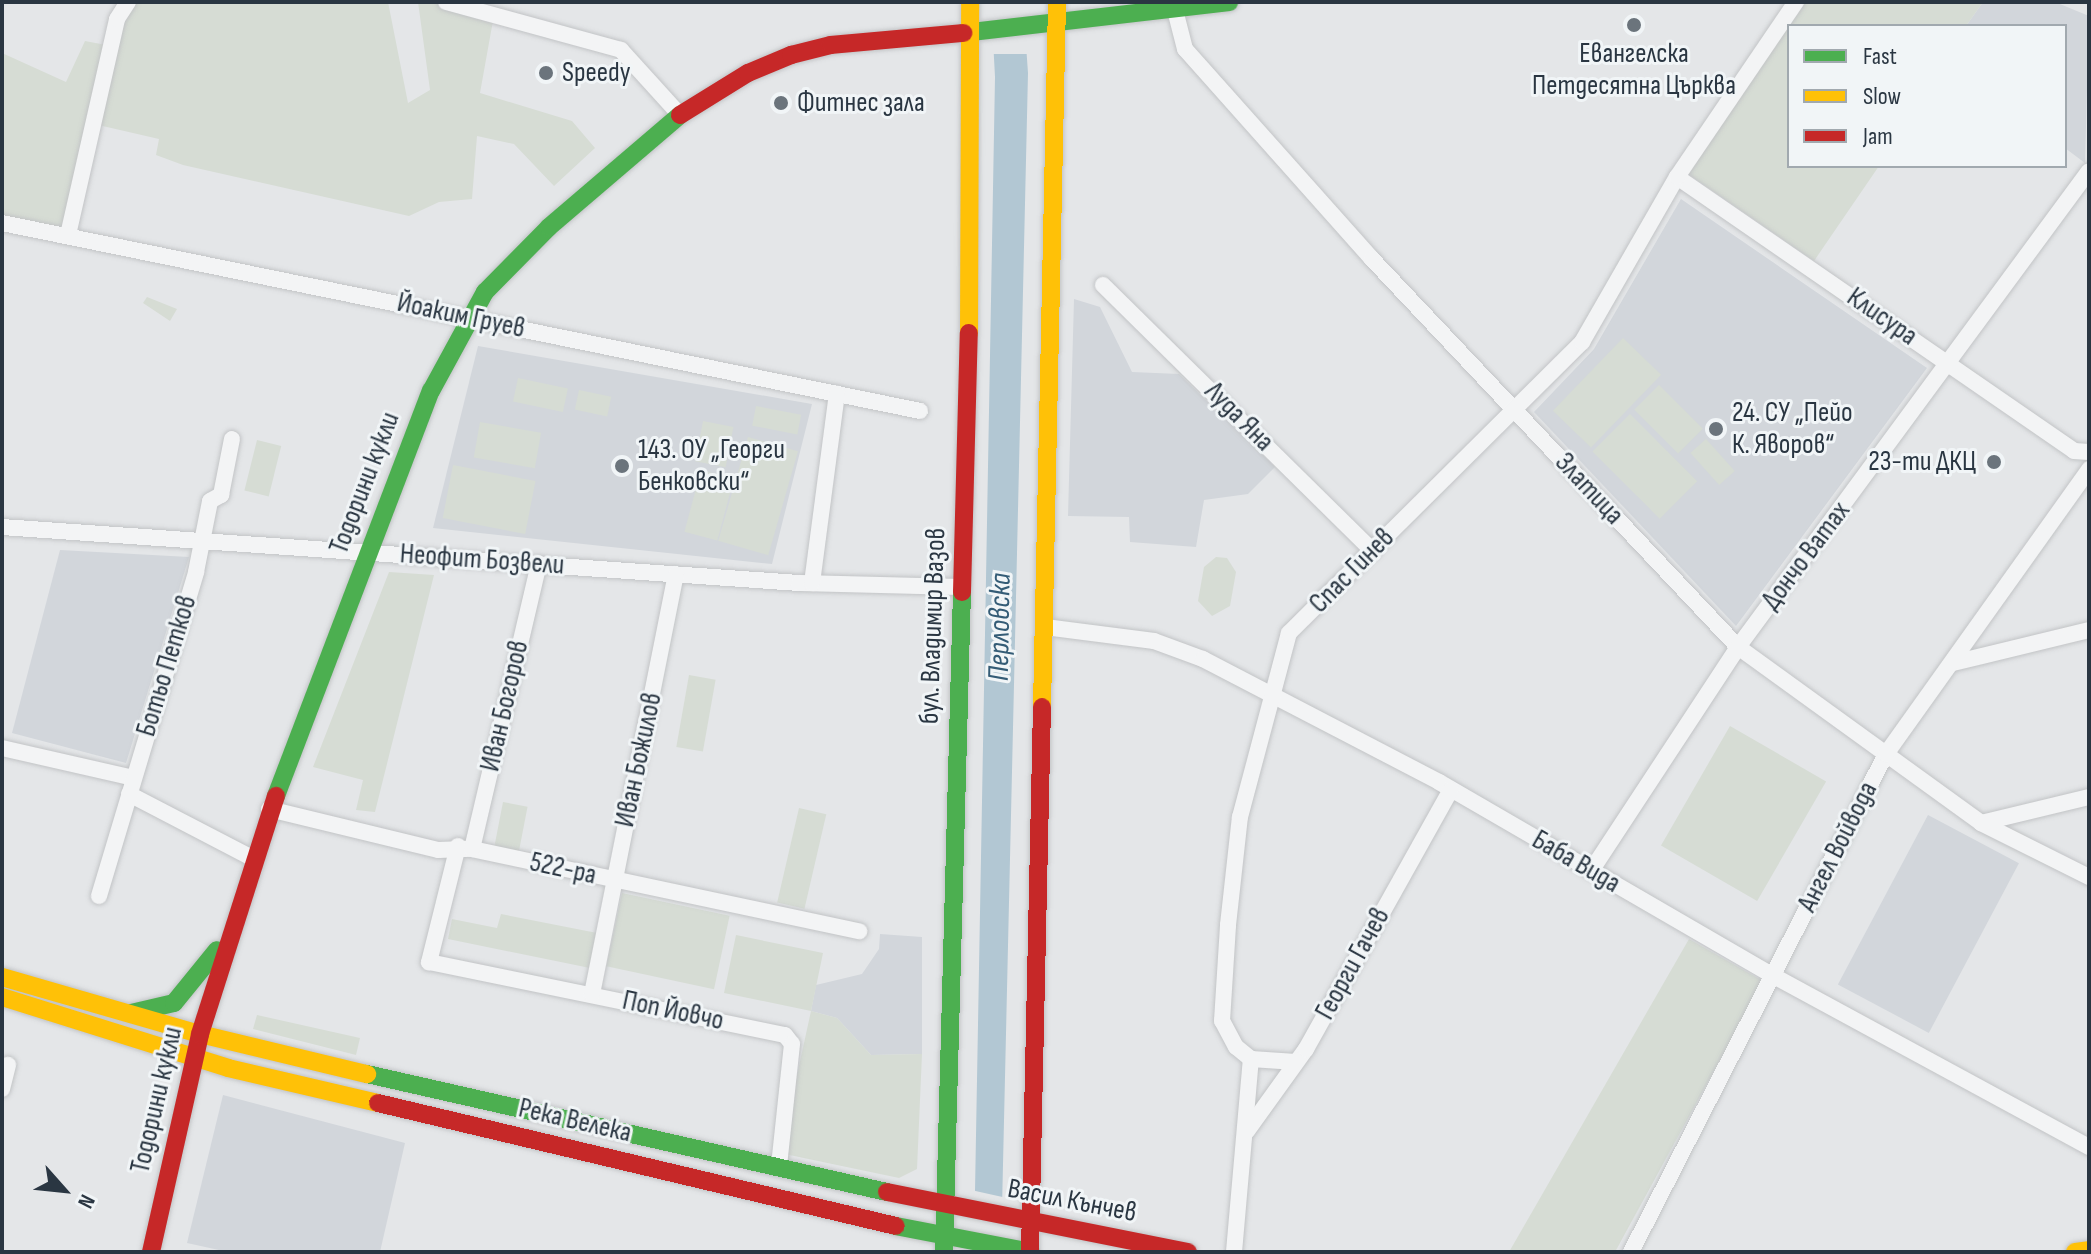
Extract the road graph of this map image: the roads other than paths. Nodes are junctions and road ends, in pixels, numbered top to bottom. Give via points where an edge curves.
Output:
1 (128, 2) edge
2 (446, 2) edge
3 (970, 2) edge
4 (1057, 2) edge
5 (1229, 2) edge
6 (1796, 2) edge
7 (1175, 10) junction
8 (1059, 24) junction
9 (980, 31) junction
10 (680, 115) junction
11 (2089, 171) edge
12 (1677, 177) junction
13 (2, 223) edge
14 (68, 235) junction
15 (1103, 285) dead end
16 (466, 317) junction
17 (1948, 363) junction
18 (837, 394) junction
19 (920, 411) dead end
20 (1515, 411) junction
21 (232, 439) dead end
22 (2089, 452) edge
23 (2089, 469) edge
24 (2, 527) edge
25 (203, 541) junction
26 (369, 551) junction
27 (1373, 551) junction
28 (539, 564) junction
29 (676, 574) junction
30 (812, 583) junction
31 (962, 587) junction
32 (1045, 627) junction
33 (2089, 630) edge
34 (1738, 647) junction
35 (1953, 663) junction
36 (1270, 692) junction
37 (2, 748) edge
38 (1886, 754) junction
39 (131, 786) junction
40 (1451, 790) junction
41 (2089, 797) edge
42 (269, 809) junction
43 (1981, 823) junction
44 (465, 848) junction
45 (252, 858) junction
46 (1591, 871) junction
47 (2089, 877) edge
48 (614, 879) junction
49 (99, 896) dead end
50 (859, 931) dead end
51 (225, 939) junction
52 (429, 962) joint
53 (1772, 975) junction
54 (2, 977) edge
55 (592, 994) junction
56 (2, 997) edge
57 (121, 1014) junction
58 (200, 1034) junction
59 (193, 1059) junction
60 (1251, 1059) junction
61 (1296, 1062) junction
62 (8, 1065) dead end
63 (2, 1089) edge
64 (1246, 1133) junction
65 (2089, 1147) edge
66 (779, 1165) junction
67 (945, 1205) junction
68 (1022, 1220) junction
69 (944, 1244) edge
70 (2089, 1250) edge
71 (1026, 1251) edge
72 (151, 1252) edge
73 (1188, 1252) edge
74 (1234, 1252) edge
75 (1631, 1252) edge
76 (2075, 1252) edge

1 - 14 street via 117,19
2 - 10 street via 621,50
3 - 9 street, бул. Владимир Вазов
4 - 8 street
5 - 7 street, Тодорини кукли
6 - 12 street, Спас Гинев
7 - 8 street, Тодорини кукли
7 - 20 street, Златица via 1185,49
8 - 9 street, Тодорини кукли
8 - 32 street
9 - 10 street, Тодорини кукли via 831,45 791,55 748,73
9 - 31 street, бул. Владимир Вазов
10 - 16 street, Тодорини кукли via 520,255
11 - 17 street, Дончо Ватах
12 - 17 street, Клисура
12 - 20 street, Спас Гинев via 1582,342
13 - 14 street, Йоаким Груев
14 - 16 street, Йоаким Груев
15 - 27 street, Луда Яна
16 - 18 street, Йоаким Груев
16 - 26 street, Тодорини кукли
17 - 22 street, Клисура via 2074,451
17 - 34 street, Дончо Ватах
18 - 19 street, Йоаким Груев
18 - 30 street
20 - 27 street, Спас Гинев
20 - 34 street, Златица
21 - 25 street, Ботьо Петков via 221,495 210,501
23 - 35 street, Ангел Войвода
24 - 25 street, Неофит Бозвели
25 - 26 street, Неофит Бозвели
25 - 39 street, Ботьо Петков
26 - 28 street, Неофит Бозвели
26 - 42 street, Тодорини кукли
27 - 36 street, Спас Гинев via 1289,633
28 - 29 street, Неофит Бозвели
28 - 44 street, Иван Богоров
29 - 30 street, Неофит Бозвели
29 - 48 street, Иван Божилов
30 - 31 street, Неофит Бозвели
31 - 67 street, бул. Владимир Вазов
32 - 36 street, Баба Вида via 1154,641
32 - 68 street
33 - 35 street
34 - 38 street, Златица
34 - 46 street, Дончо Ватах
35 - 38 street, Ангел Войвода
36 - 40 street, Баба Вида
36 - 60 street, Спас Гинев via 1240,817 1222,1021 1236,1047
37 - 39 street
38 - 43 street, Златица
38 - 53 street, Ангел Войвода
39 - 45 street
39 - 49 street, Ботьо Петков
40 - 46 street, Баба Вида
40 - 61 street, Георги Гачев
41 - 43 street
42 - 44 street, 522-ра via 438,850
42 - 45 street, Тодорини кукли
43 - 47 street, Златица
44 - 48 street, 522-ра
44 - 52 street, Иван Богоров
45 - 51 street, Тодорини кукли
46 - 53 street, Баба Вида
48 - 50 street, 522-ра
48 - 55 street, Иван Божилов
51 - 57 street via 174,1003
51 - 58 street, Тодорини кукли
52 - 55 street, Поп Йовчо
53 - 65 street, Баба Вида
53 - 75 street, Ангел Войвода
54 - 57 street, Река Велека
55 - 66 street, Поп Йовчо via 790,1039
56 - 59 street, Река Велека
57 - 58 street, Река Велека
58 - 59 street, Тодорини кукли
58 - 66 street, Река Велека
59 - 69 street, Река Велека
59 - 72 street, Тодорини кукли
60 - 61 street
60 - 64 street
61 - 64 street, Георги Гачев
62 - 63 street
64 - 74 street
66 - 67 street, Река Велека
67 - 68 street, Васил Кънчев
67 - 69 street, бул. Владимир Вазов
68 - 71 street
68 - 73 street, Васил Кънчев
69 - 71 street, Васил Кънчев via 964,1240
70 - 76 street

